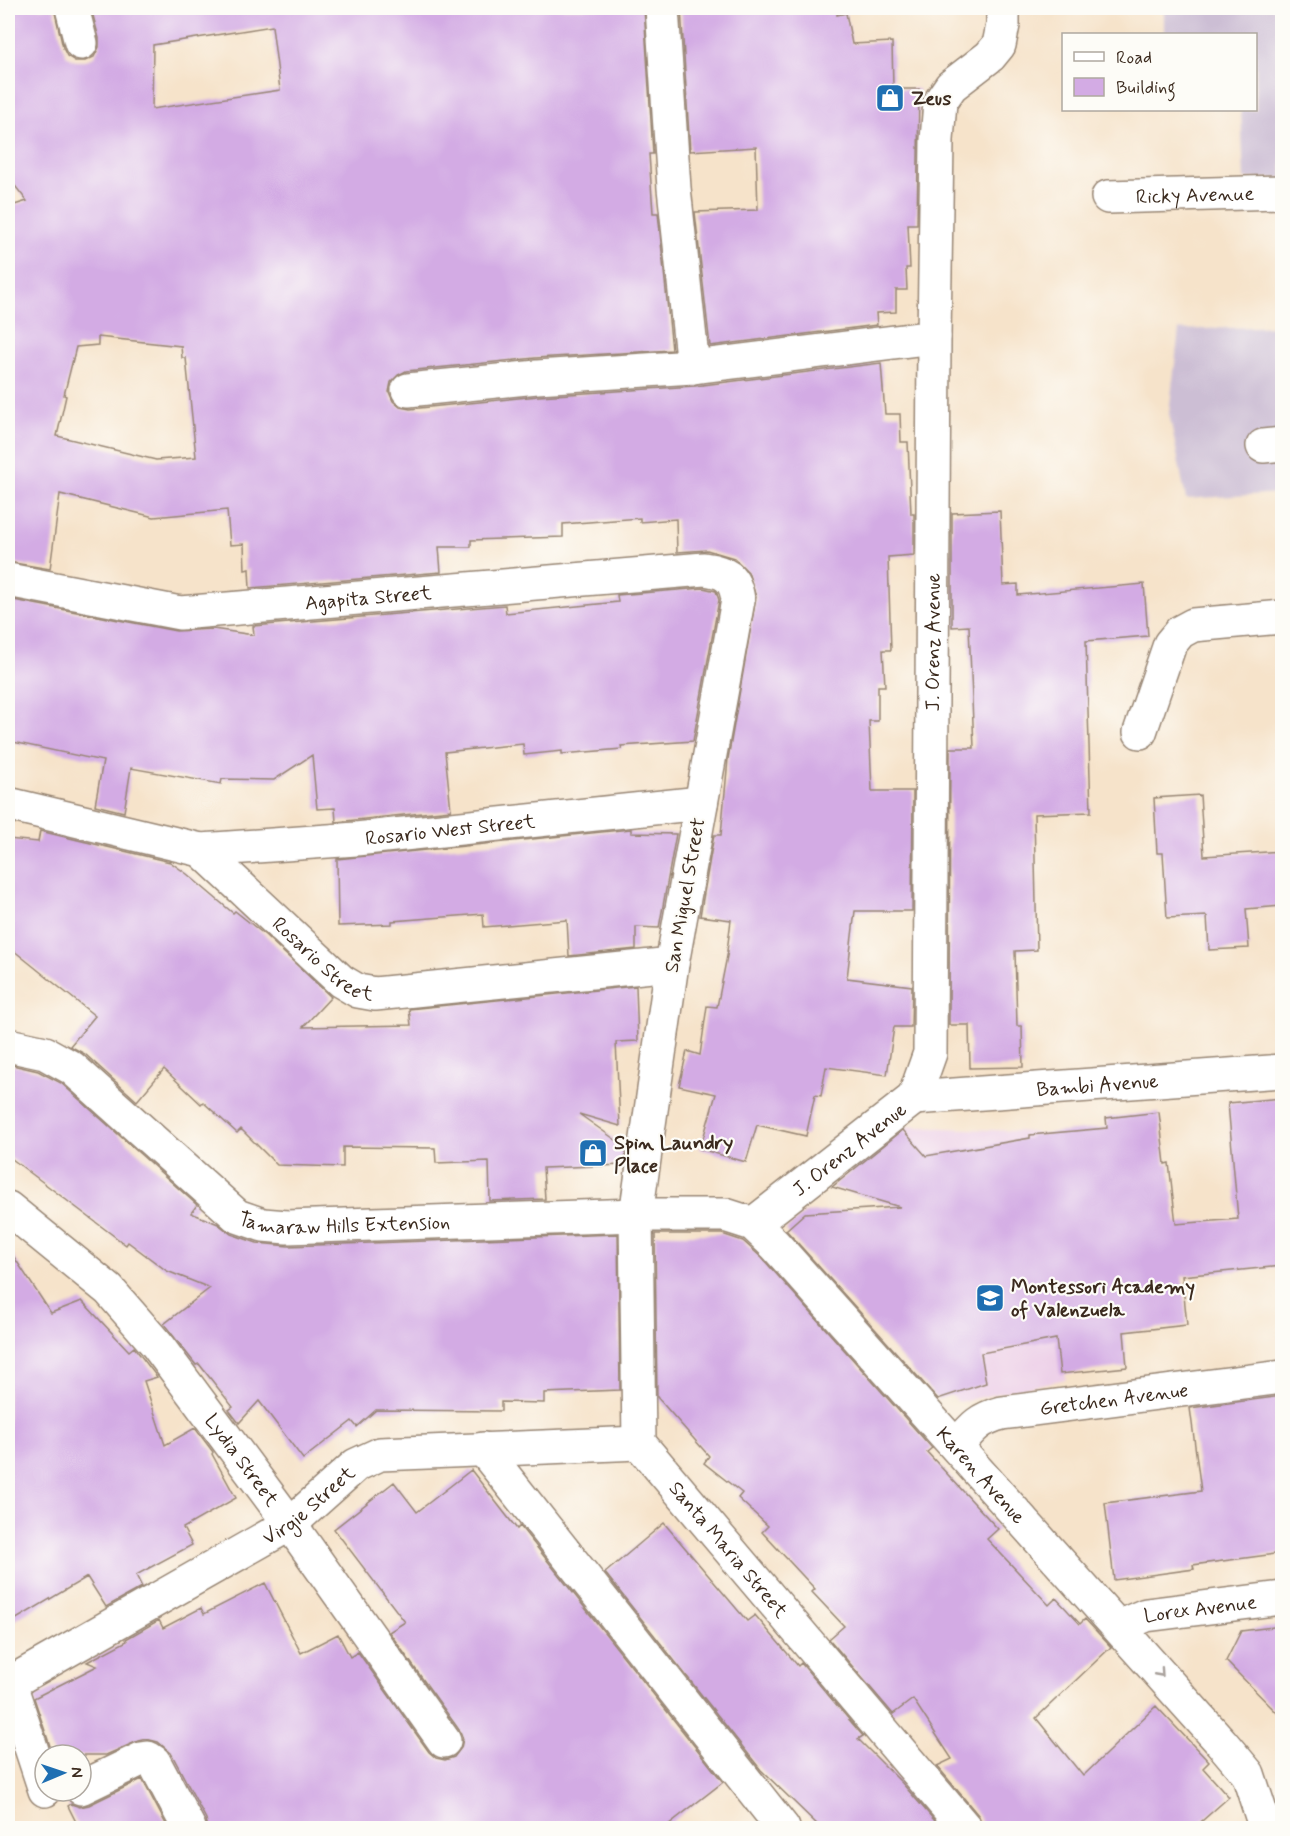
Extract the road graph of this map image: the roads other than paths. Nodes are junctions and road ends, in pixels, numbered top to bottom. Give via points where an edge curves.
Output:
1 (72, 8) edge
2 (662, 8) edge
3 (1003, 8) edge
4 (81, 43) dead end
5 (1282, 192) edge
6 (1108, 197) dead end
7 (934, 337) junction
8 (693, 367) junction
9 (408, 390) dead end
10 (731, 578) joint
11 (8, 580) edge
12 (1282, 617) edge
13 (1140, 732) dead end
14 (701, 803) junction
15 (8, 804) edge
16 (201, 850) junction
17 (672, 964) junction
18 (8, 1045) edge
19 (1282, 1071) edge
20 (914, 1098) junction
21 (8, 1208) edge
22 (636, 1215) junction
23 (753, 1224) junction
24 (1282, 1377) edge
25 (639, 1443) junction
26 (957, 1446) junction
27 (483, 1449) junction
28 (290, 1524) junction
29 (1282, 1598) edge
30 (1121, 1630) junction
31 (9, 1680) edge
32 (444, 1741) dead end
33 (33, 1754) edge
34 (93, 1782) edge
35 (189, 1828) edge
36 (783, 1828) edge
37 (965, 1828) edge
38 (1263, 1828) edge

1 - 4 street
2 - 8 street via 674,188
3 - 7 street, J. Orenz Avenue via 999,45 951,86 940,102
5 - 6 street, Ricky Avenue
7 - 8 street
7 - 20 street, J. Orenz Avenue via 930,1053
8 - 9 street
10 - 11 street, Agapita Street via 704,569 180,613
10 - 14 street, San Miguel Street via 738,600
12 - 13 street via 1193,625 1180,632 1170,644
14 - 16 street, Rosario West Street
14 - 17 street, San Miguel Street
15 - 16 street, Rosario Street
16 - 17 street, Rosario Street via 341,981 358,991 375,994
17 - 22 street, San Miguel Street
18 - 22 street, Tamaraw Hills Extension via 45,1053 72,1068 237,1216 263,1225
19 - 20 street, Bambi Avenue
20 - 23 street, J. Orenz Avenue
21 - 28 street, Lydia Street via 109,1290 157,1345
22 - 23 street, Karen Avenue via 725,1215
22 - 25 street
23 - 26 street, Karen Avenue
24 - 26 street, Gretchen Avenue via 995,1415 975,1424
25 - 27 street, Virgie Street
25 - 37 street, Santa Maria Street
26 - 30 street, Karen Avenue
27 - 28 street, Virgie Street via 380,1454 356,1465
27 - 36 street
28 - 31 street, Virgie Street
28 - 32 street, Lydia Street
29 - 30 street, Lorex Avenue via 1146,1615
30 -> 38 street, Karen Avenue via 1248,1774
31 - 33 street
34 - 35 street via 148,1758 154,1762

